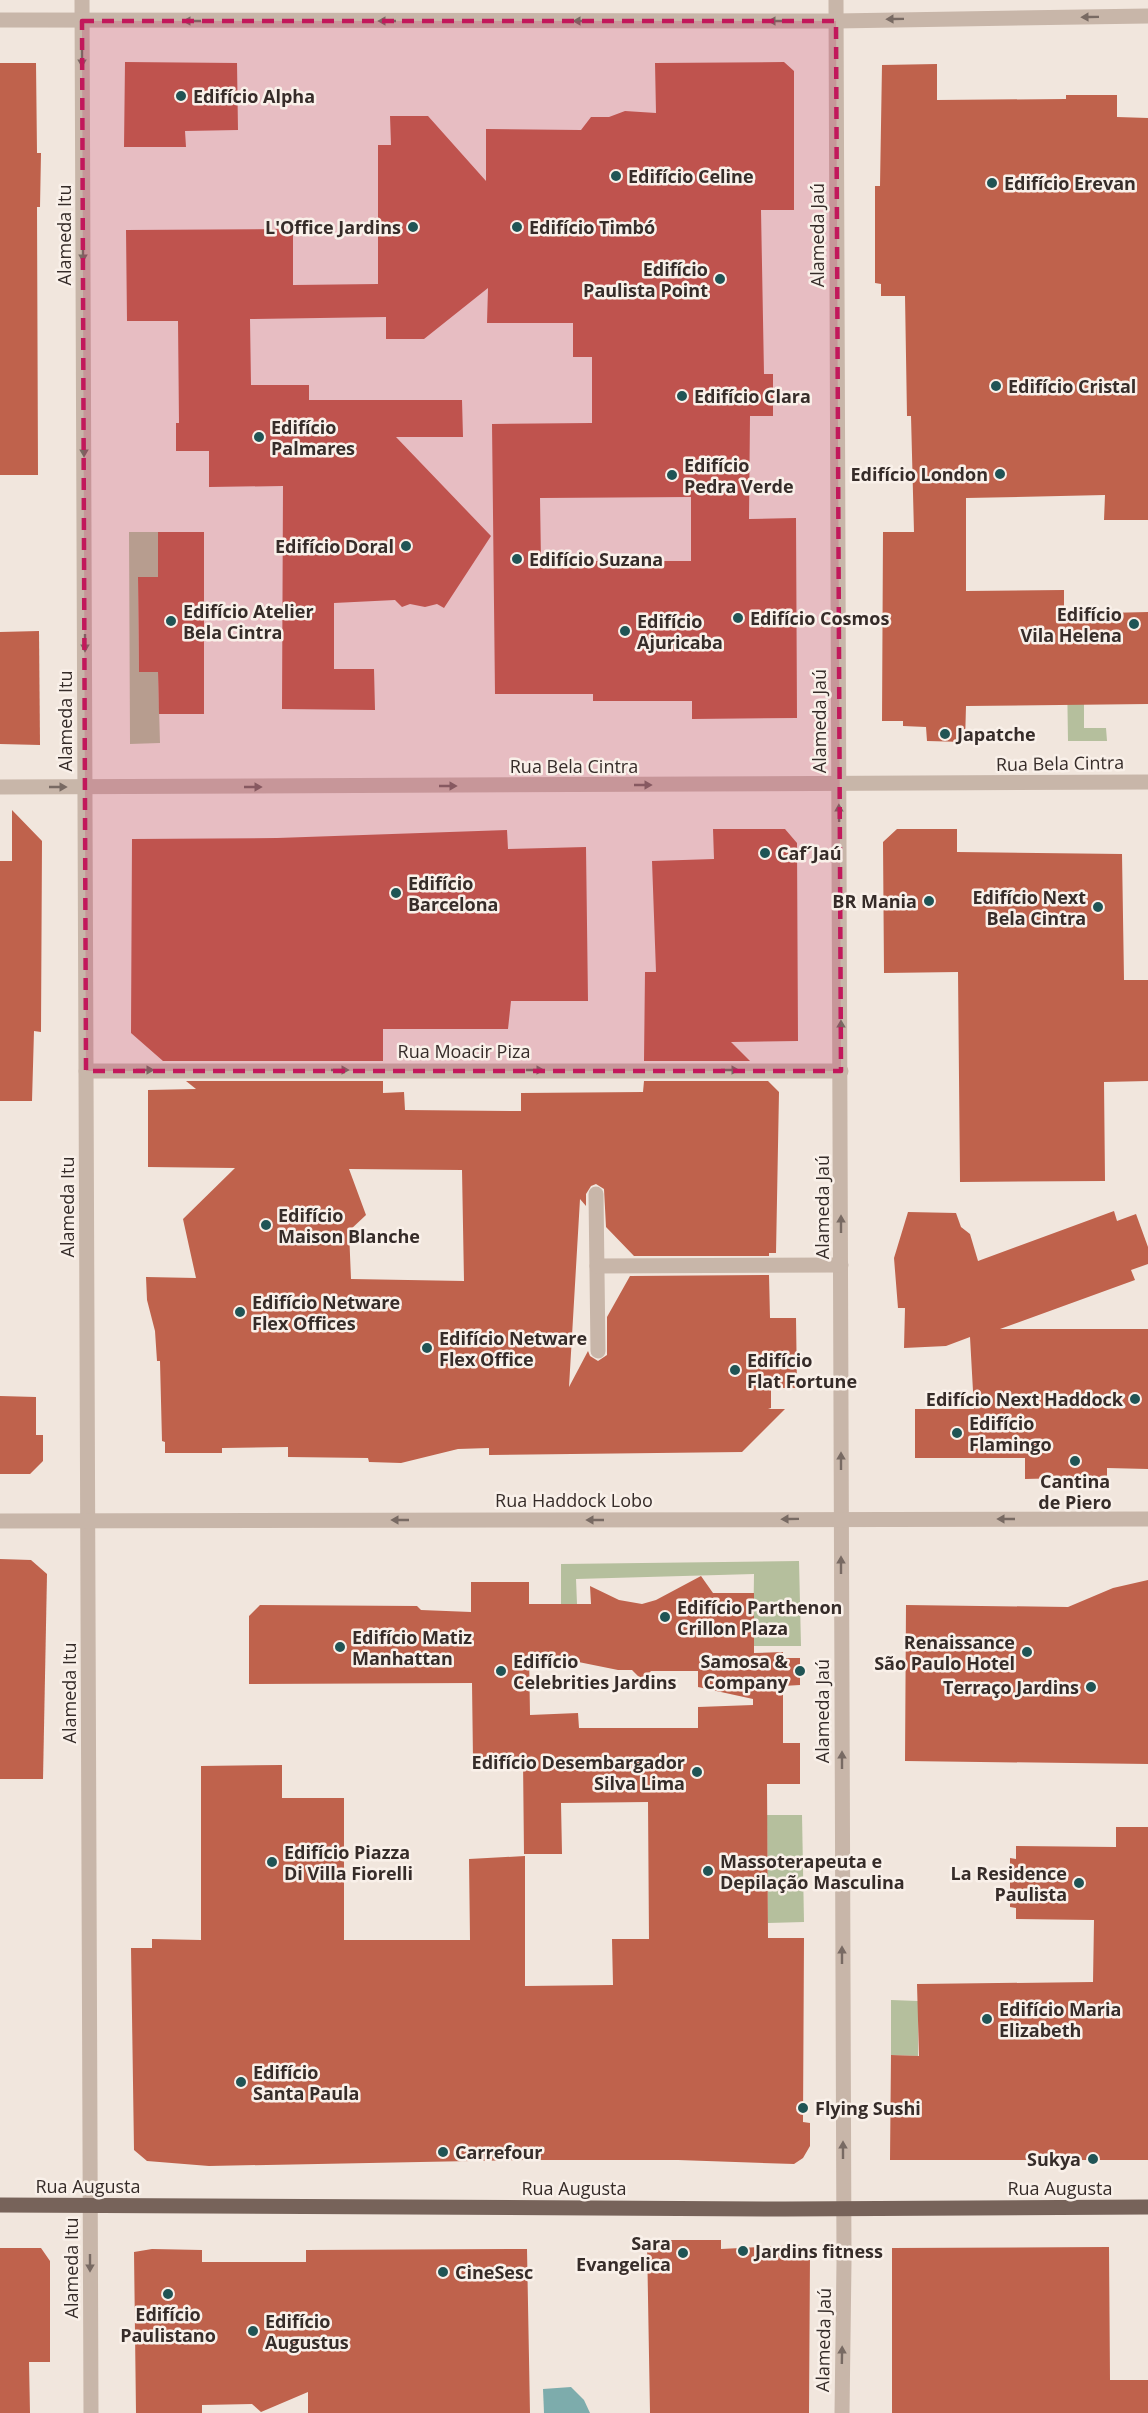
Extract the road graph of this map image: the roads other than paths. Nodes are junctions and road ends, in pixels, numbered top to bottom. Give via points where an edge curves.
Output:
1 (82, 0) edge
2 (836, 0) edge
3 (1148, 16) edge
4 (0, 21) edge
5 (82, 21) junction
6 (836, 21) junction
7 (1148, 782) edge
8 (839, 785) junction
9 (0, 787) edge
10 (85, 787) junction
11 (86, 1071) junction
12 (841, 1071) junction
13 (596, 1194) dead end
14 (841, 1265) junction
15 (597, 1266) junction
16 (598, 1351) dead end
17 (841, 1519) junction
18 (1148, 1519) edge
19 (0, 1521) edge
20 (88, 1521) junction
21 (0, 2205) edge
22 (90, 2205) junction
23 (1148, 2207) edge
24 (843, 2208) junction
25 (91, 2413) edge
26 (842, 2413) edge

1 - 5 street, Alameda Itu
2 - 6 street, Alameda Jaú
3 -> 6 street
4 - 5 street
6 -> 5 street
5 -> 10 street, Alameda Itu
6 - 8 street, Alameda Jaú
7 - 8 street, Rua Bela Cintra
10 -> 8 street, Rua Bela Cintra
12 -> 8 street, Alameda Jaú
9 -> 10 street, Rua Bela Cintra
10 - 11 street, Alameda Itu
11 -> 12 street, Rua Moacir Piza
11 - 20 street, Alameda Itu
14 -> 12 street, Alameda Jaú
13 - 15 street
14 - 15 street
17 -> 14 street, Alameda Jaú
15 - 16 street
18 -> 17 street, Rua Haddock Lobo
17 -> 20 street, Rua Haddock Lobo
24 -> 17 street, Alameda Jaú
19 - 20 street, Rua Haddock Lobo
20 - 22 street, Alameda Itu
21 - 22 main road, Rua Augusta
22 - 24 main road, Rua Augusta
22 -> 25 street, Alameda Itu
23 - 24 main road, Rua Augusta
26 -> 24 street, Alameda Jaú

